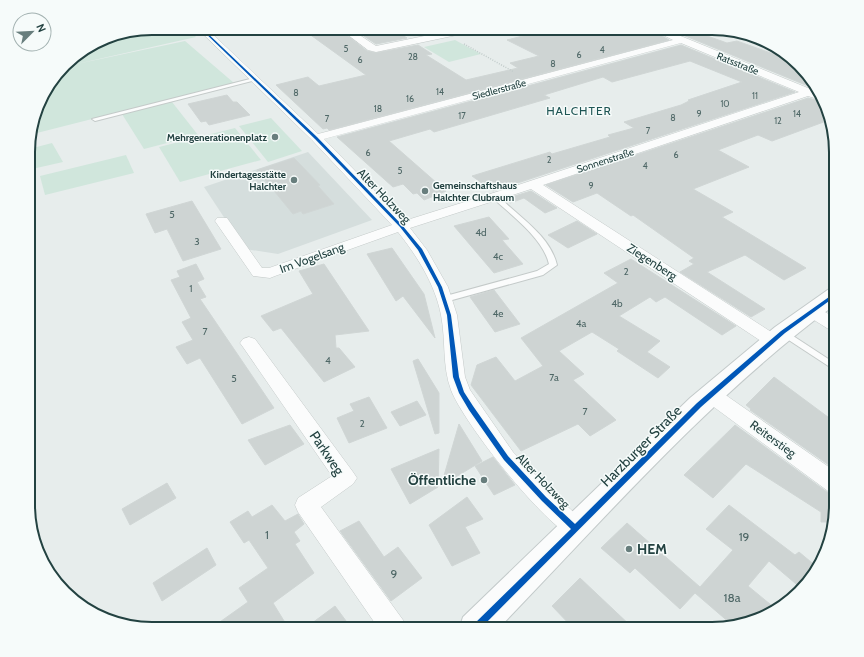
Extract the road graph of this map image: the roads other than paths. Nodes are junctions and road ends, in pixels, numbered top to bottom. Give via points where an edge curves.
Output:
1 (208, 35) edge
2 (353, 35) edge
3 (443, 35) edge
4 (670, 35) edge
5 (682, 40) junction
6 (254, 79) junction
7 (808, 92) junction
8 (813, 94) edge
9 (95, 119) dead end
10 (316, 138) junction
11 (532, 184) junction
12 (495, 197) junction
13 (222, 221) dead end
14 (401, 226) junction
15 (445, 299) junction
16 (829, 299) edge
17 (812, 311) junction
18 (829, 322) edge
19 (778, 337) junction
20 (249, 343) dead end
21 (829, 364) edge
22 (710, 394) junction
23 (829, 479) edge
24 (575, 528) junction
25 (389, 622) edge
26 (482, 622) edge

1 - 6 street, Alter Holzweg
2 - 3 street via 376,49
4 - 5 street, Ratsstraße
5 - 7 street, Ratsstraße
5 - 10 street, Siedlerstraße
6 - 9 lane
6 - 10 street, Alter Holzweg
7 - 8 street, Ratsstraße
7 - 11 street, Sonnenstraße
10 - 14 street, Alter Holzweg
11 - 12 street, Sonnenstraße
11 - 19 street, Ziegenberg
12 - 14 street, Sonnenstraße
12 - 15 lane via 533,232 549,252 553,265 540,273
13 - 14 street, Im Vogelsang via 258,272 270,273
14 - 15 street, Alter Holzweg via 420,250
15 - 24 street, Alter Holzweg via 456,377 470,408 506,458
16 - 17 main road, Harzburger Straße
17 - 18 street
17 - 19 main road, Harzburger Straße
19 - 21 lane
19 - 22 main road, Harzburger Straße
20 - 25 street, Parkweg via 346,478 306,505
22 - 23 street, Reiterstieg
22 - 24 main road, Harzburger Straße
24 - 26 main road, Harzburger Straße

